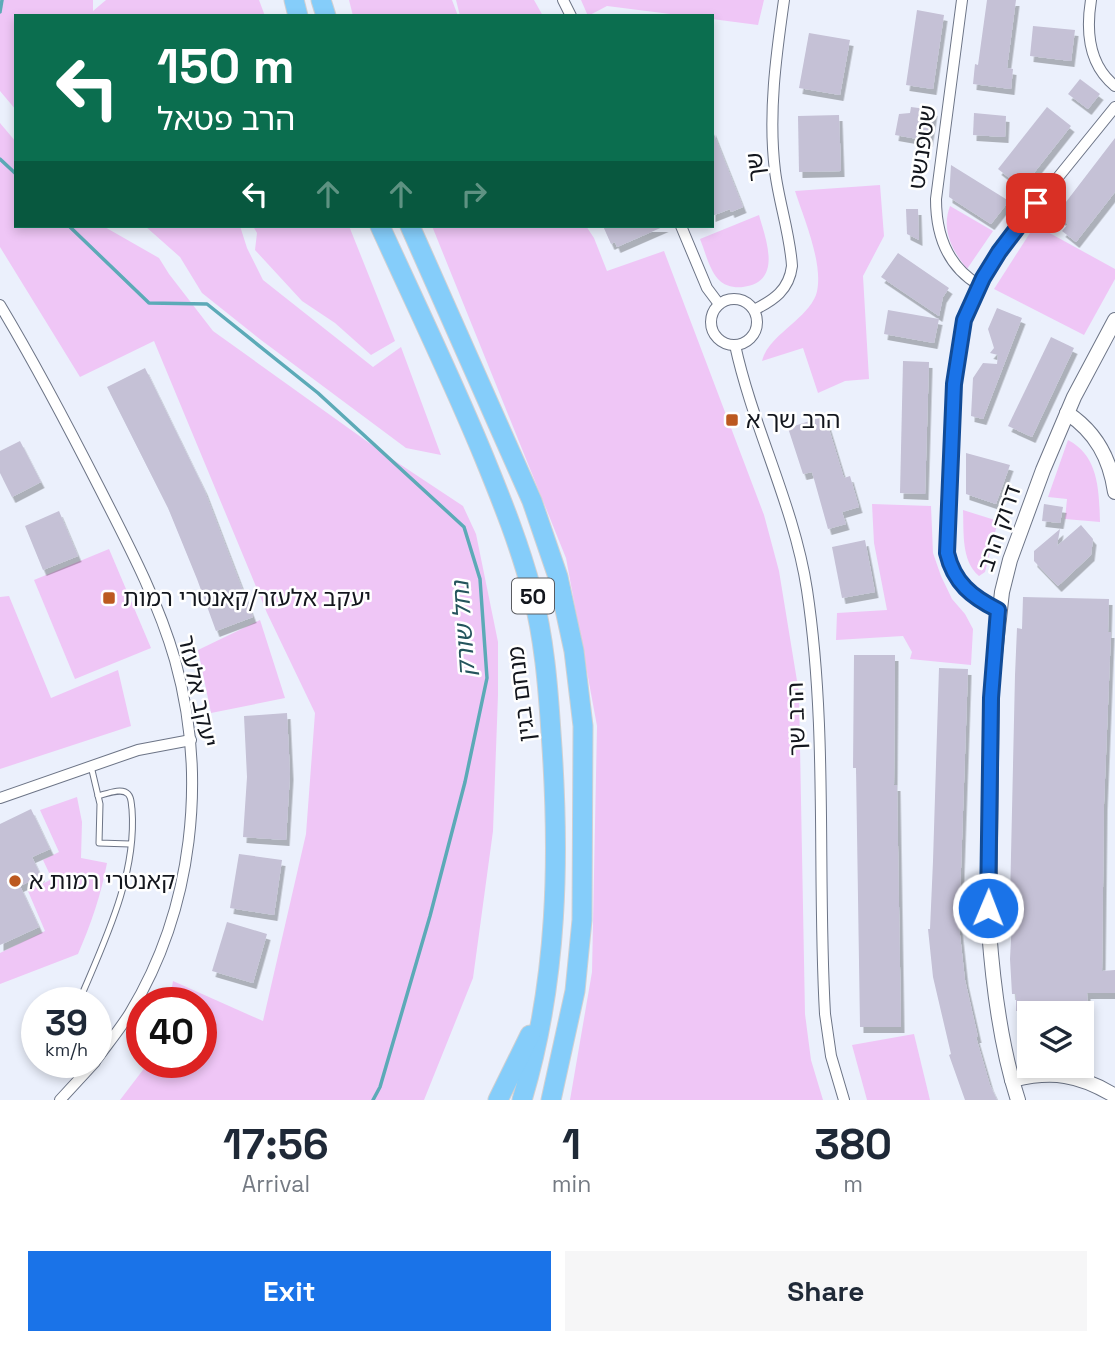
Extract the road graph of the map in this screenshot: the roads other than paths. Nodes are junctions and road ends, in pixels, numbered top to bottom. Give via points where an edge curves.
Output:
1 (784, 0) edge
2 (962, 0) edge
3 (1091, 0) edge
4 (1115, 86) edge
5 (1115, 107) edge
6 (381, 228) edge
7 (411, 228) edge
8 (682, 228) edge
9 (979, 285) junction
10 (719, 304) junction
11 (0, 305) edge
12 (754, 310) junction
13 (1115, 320) edge
14 (735, 345) junction
15 (1067, 413) junction
16 (1115, 492) edge
17 (998, 610) junction
18 (191, 740) junction
19 (91, 766) junction
20 (98, 796) junction
21 (0, 798) edge
22 (130, 844) junction
23 (85, 987) edge
24 (547, 995) junction
25 (112, 1038) edge
26 (80, 1078) edge
27 (1012, 1080) junction
28 (1115, 1096) edge
29 (60, 1100) edge
30 (498, 1100) edge
31 (522, 1100) edge
32 (551, 1100) edge
33 (844, 1100) edge
34 (1018, 1100) edge

1 - 12 street, שך via 772,125 775,173 792,266 789,281 777,296
2 - 9 street, שטפנשט via 936,199 937,226 959,270
3 - 4 street via 1088,24 1093,54
5 - 9 street via 1020,223
6 - 24 highway, מנחם בגין / 50 via 473,430 508,514 533,593 554,763 553,932
7 - 32 highway, 50 via 532,502 558,577 574,651 583,726 582,920 575,991
8 - 10 street via 707,288
9 - 17 street via 964,320 956,360 947,553 955,576 969,594
10 - 12 street via 741,300
10 - 14 street via 711,316 712,330 721,341
11 - 18 street, יעקב אלעזר via 145,578 175,661
12 - 14 street via 754,333
13 - 15 street, דרוק הרב
14 - 33 street, הרב שך via 806,587 817,691 825,1014
15 - 16 street via 1083,423 1102,449
15 - 17 street, דרוק הרב via 1014,549
17 - 27 street, דרוק הרב via 991,698 989,929 991,967
18 - 19 street via 154,746
18 - 25 street, יעקב אלעזר via 192,816 182,887 160,953
19 - 20 lane
19 - 21 street
20 - 22 lane via 99,843
20 - 22 lane via 127,792 131,798
22 - 23 lane via 121,895
24 - 30 highway
24 - 31 highway, מנחם בגין / 50
26 - 29 street, יעקב אלעזר
27 - 28 street via 1063,1075
27 - 34 street, דרוק הרב

